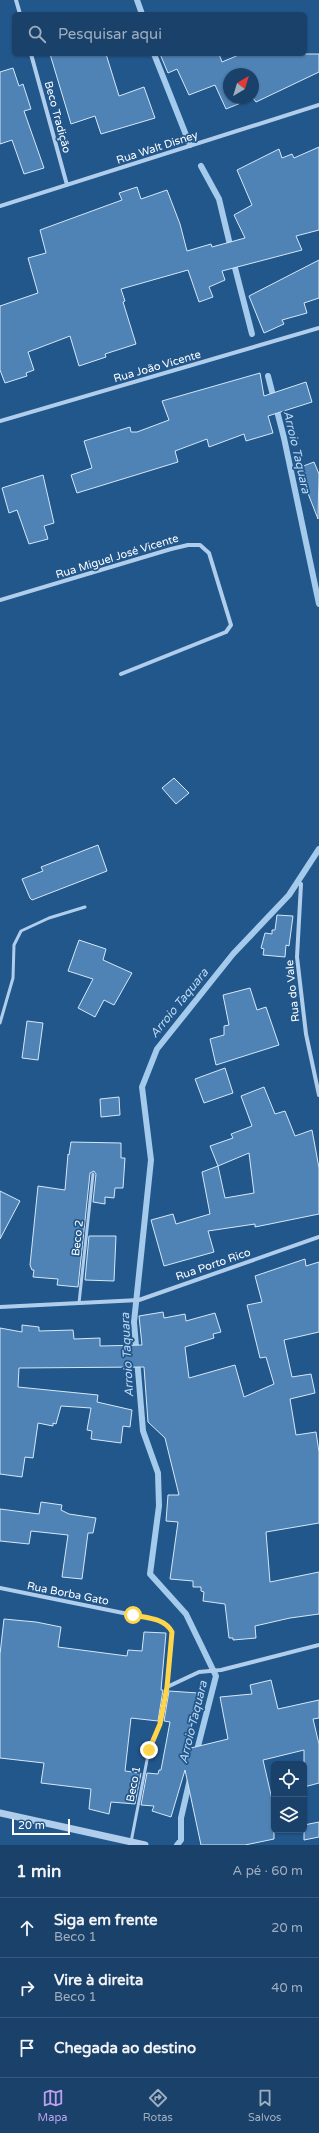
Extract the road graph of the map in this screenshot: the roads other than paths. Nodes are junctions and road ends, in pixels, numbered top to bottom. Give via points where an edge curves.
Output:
1 (16, 0) edge
2 (19, 12) edge
3 (32, 56) edge
4 (319, 105) edge
5 (67, 185) junction
6 (0, 206) edge
7 (319, 328) edge
8 (0, 421) edge
9 (0, 600) edge
10 (121, 674) dead end
11 (302, 884) dead end
12 (85, 908) dead end
13 (0, 1023) edge
14 (319, 1095) edge
15 (93, 1174) dead end
16 (319, 1237) edge
17 (79, 1304) junction
18 (0, 1307) edge
19 (0, 1588) edge
20 (133, 1615) joint
21 (319, 1645) edge
22 (167, 1687) junction
23 (0, 1813) edge
24 (131, 1842) junction
25 (145, 1845) edge

1 - 2 street
3 - 5 street, Beco Tradição
4 - 5 street, Rua Walt Disney
5 - 6 street, Rua Walt Disney
7 - 8 street, Rua João Vicente
9 - 10 street, Rua Miguel José Vicente via 171,549 200,545 209,553 231,625 226,632
11 - 14 street, Rua do Vale via 297,957 306,1034
12 - 13 lane via 49,918 21,931 14,945 13,978
15 - 17 lane, Beco 2
16 - 17 street, Rua Porto Rico via 139,1300
17 - 18 street, Rua Porto Rico
19 - 20 street, Rua Borba Gato
20 - 22 lane, Beco 1 via 163,1622 172,1632
21 - 22 street via 220,1670 199,1672
22 - 24 lane, Beco 1 via 160,1724 149,1750
23 - 24 street
24 - 25 street

